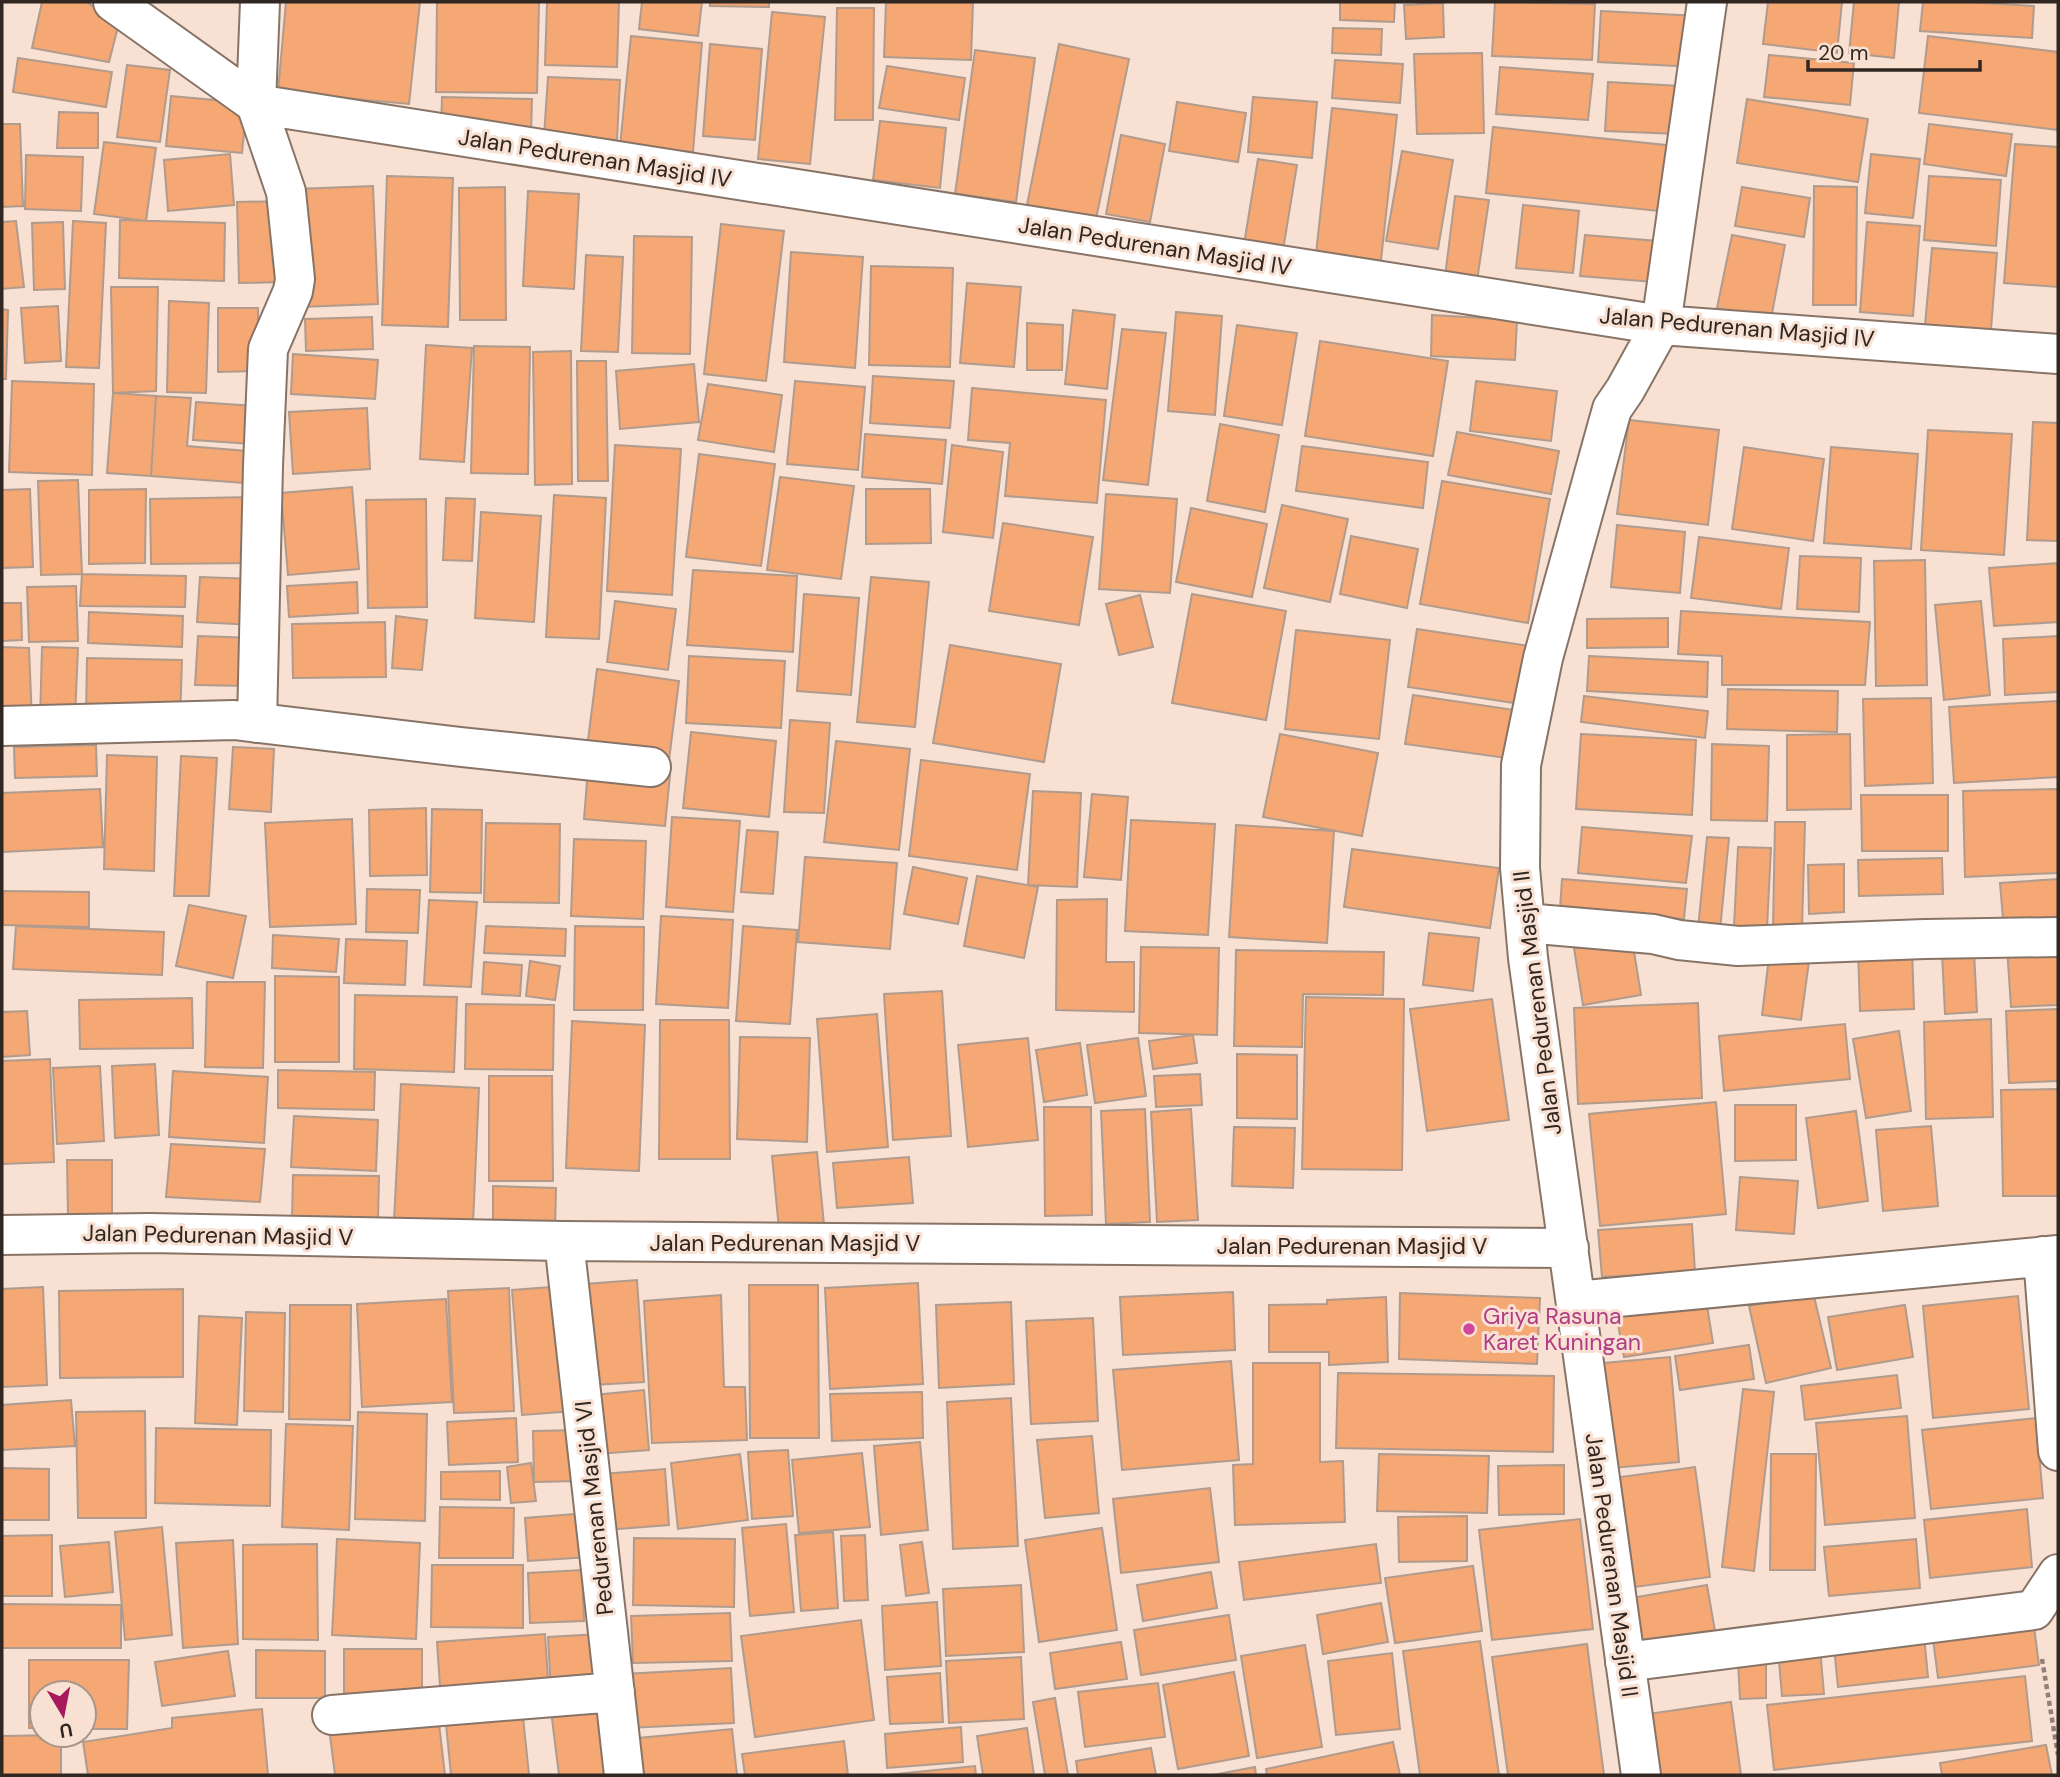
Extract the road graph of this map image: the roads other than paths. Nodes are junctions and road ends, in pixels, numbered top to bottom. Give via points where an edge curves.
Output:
1 (113, 2) edge
2 (260, 2) edge
3 (1707, 2) edge
4 (256, 104) junction
5 (1661, 325) junction
6 (2058, 354) edge
7 (257, 723) junction
8 (2, 726) edge
9 (651, 767) dead end
10 (1525, 923) junction
11 (2058, 937) edge
12 (2, 1235) edge
13 (564, 1241) junction
14 (1569, 1248) junction
15 (2051, 1256) edge
16 (1576, 1301) junction
17 (2058, 1451) edge
18 (2058, 1574) edge
19 (1625, 1662) junction
20 (615, 1692) junction
21 (332, 1715) dead end
22 (624, 1775) edge
23 (1641, 1775) edge

1 - 4 street, Jalan Pedurenan Masjid IV
2 - 4 street
3 - 5 street, Jalan Pedurenan Masjid II
4 - 5 street, Jalan Pedurenan Masjid IV
4 - 7 street via 286,192 295,279 268,349
5 - 6 street, Jalan Pedurenan Masjid IV
5 - 10 street, Jalan Pedurenan Masjid II via 1612,409 1543,658 1521,765 1520,868
7 - 8 street
7 - 9 street
10 - 11 street via 1738,946
10 - 14 street, Jalan Pedurenan Masjid II
12 - 13 street, Jalan Pedurenan Masjid V via 149,1233
13 - 14 street, Jalan Pedurenan Masjid V
13 - 20 street, Pedurenan Masjid VI
14 - 16 street, Jalan Pedurenan Masjid II
15 - 16 street
15 - 17 street
16 - 19 street, Jalan Pedurenan Masjid II
18 - 19 street via 2034,1610
19 - 23 street, Jalan Pedurenan Masjid II
20 - 21 street
20 - 22 street, Pedurenan Masjid VI

